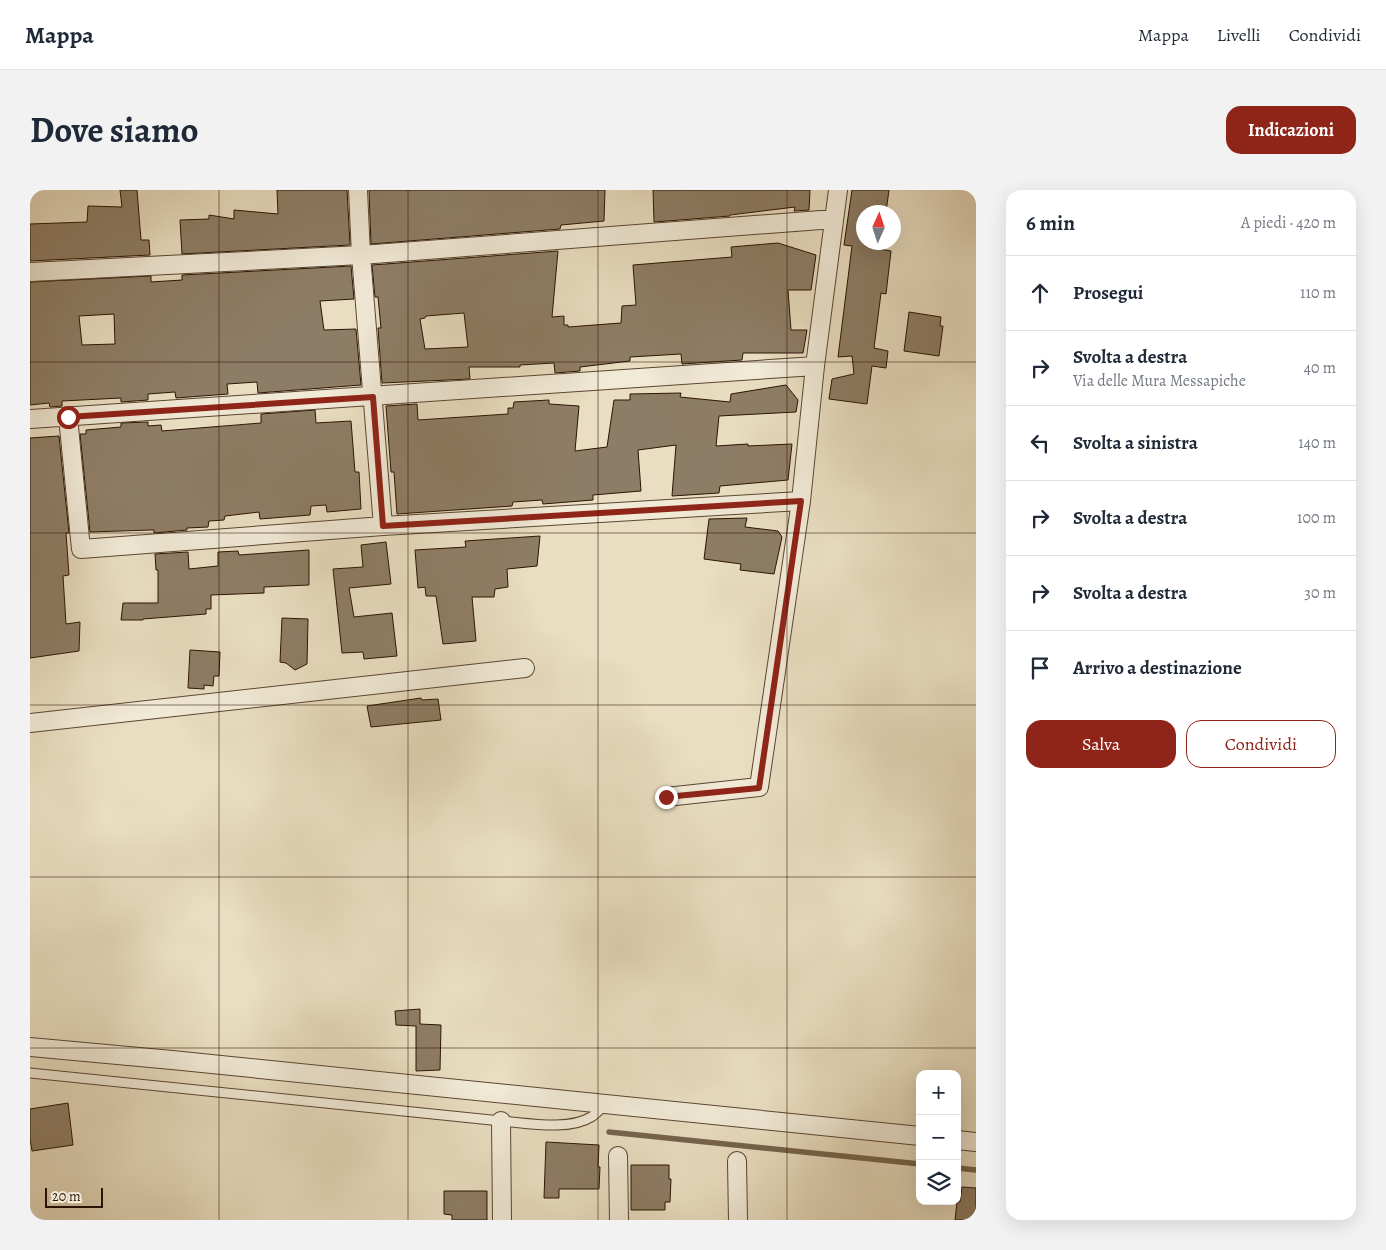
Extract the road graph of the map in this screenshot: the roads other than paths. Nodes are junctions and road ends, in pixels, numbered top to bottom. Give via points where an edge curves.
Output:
1 (358, 190) edge
2 (838, 190) edge
3 (834, 219) junction
4 (361, 255) junction
5 (31, 272) edge
6 (814, 366) junction
7 (373, 397) junction
8 (68, 417) junction
9 (30, 420) edge
10 (801, 501) junction
11 (383, 526) junction
12 (525, 668) dead end
13 (30, 723) edge
14 (666, 797) dead end
15 (30, 1047) edge
16 (30, 1073) edge
17 (606, 1104) junction
18 (502, 1121) junction
19 (916, 1136) edge
20 (961, 1140) edge
21 (976, 1142) edge
22 (618, 1156) dead end
23 (737, 1161) dead end
24 (502, 1220) edge
25 (619, 1220) edge
26 (738, 1220) edge

1 - 4 street
2 - 3 street
3 - 4 street
3 - 6 street
4 - 5 street
4 - 7 street
6 - 7 street
6 - 10 street
7 - 8 street
7 - 11 street
8 - 9 street
8 - 11 street via 81,549
10 - 11 street
10 - 14 street via 759,788
12 - 13 street
15 - 17 street
16 - 18 lane
17 - 18 lane via 590,1118 573,1124
17 - 19 street
18 - 24 street
20 - 21 street
22 - 25 street
23 - 26 street

